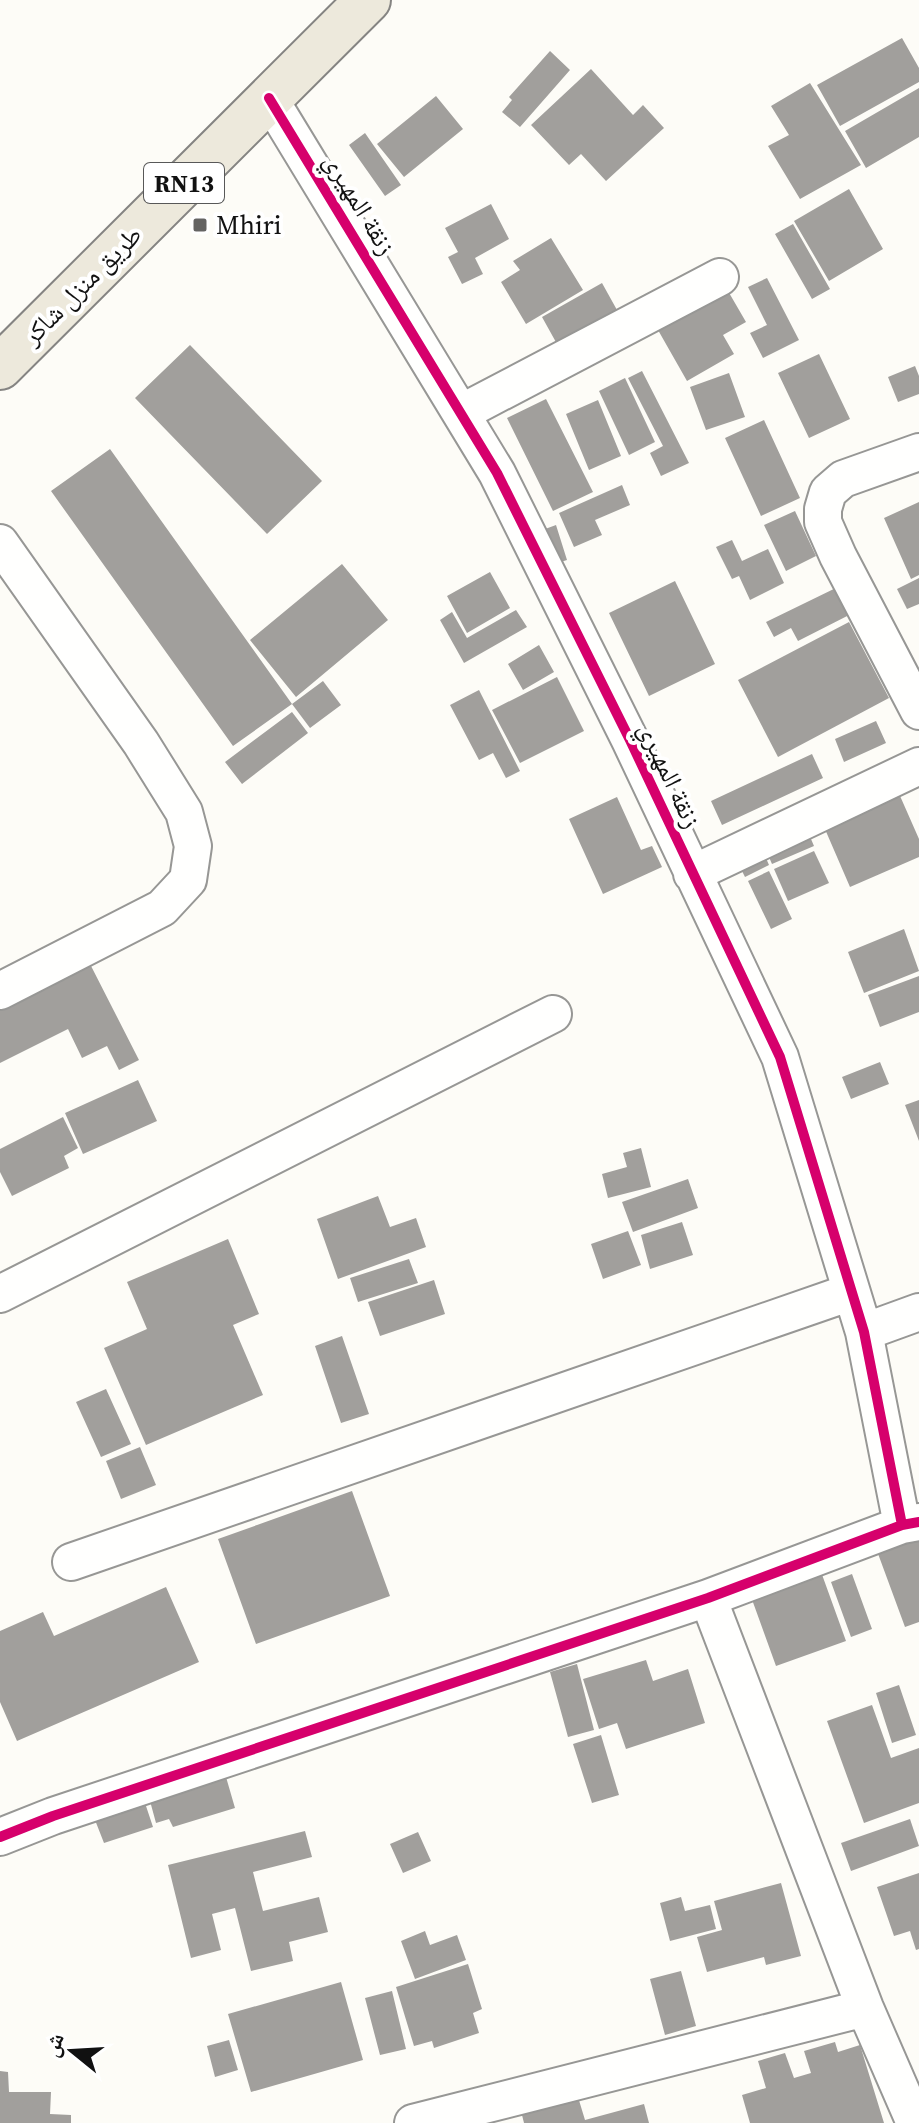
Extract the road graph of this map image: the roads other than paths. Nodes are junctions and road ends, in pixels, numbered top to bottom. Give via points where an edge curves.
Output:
1 (368, 0) edge
2 (269, 98) junction
3 (720, 277) dead end
4 (0, 367) edge
5 (461, 413) junction
6 (919, 452) edge
7 (0, 543) edge
8 (919, 711) edge
9 (919, 766) edge
10 (692, 874) junction
11 (0, 991) edge
12 (553, 1014) dead end
13 (851, 1292) junction
14 (0, 1294) edge
15 (919, 1312) edge
16 (864, 1332) junction
17 (910, 1523) edge
18 (71, 1562) dead end
19 (708, 1598) junction
20 (0, 1837) edge
21 (865, 2008) junction
22 (413, 2123) edge
23 (915, 2123) edge

1 - 2 main road, طريق منزل شاكر / RN13
2 - 4 main road, طريق منزل شاكر / RN13
2 - 5 street, زنقة المهيري
3 - 5 street
5 - 10 street, زنقة المهيري via 497,473
6 - 8 street via 843,479 828,492 823,522
7 - 11 street via 141,743 184,812 193,846 188,880 162,908
9 - 10 street
10 - 13 street, زنقة المهيري via 780,1057
12 - 14 street
13 - 16 street, زنقة المهيري
13 - 18 street
15 - 16 street
16 - 17 street, زنقة المهيري
17 - 19 street
19 - 20 street
19 - 21 street
21 - 22 street
21 - 23 street

